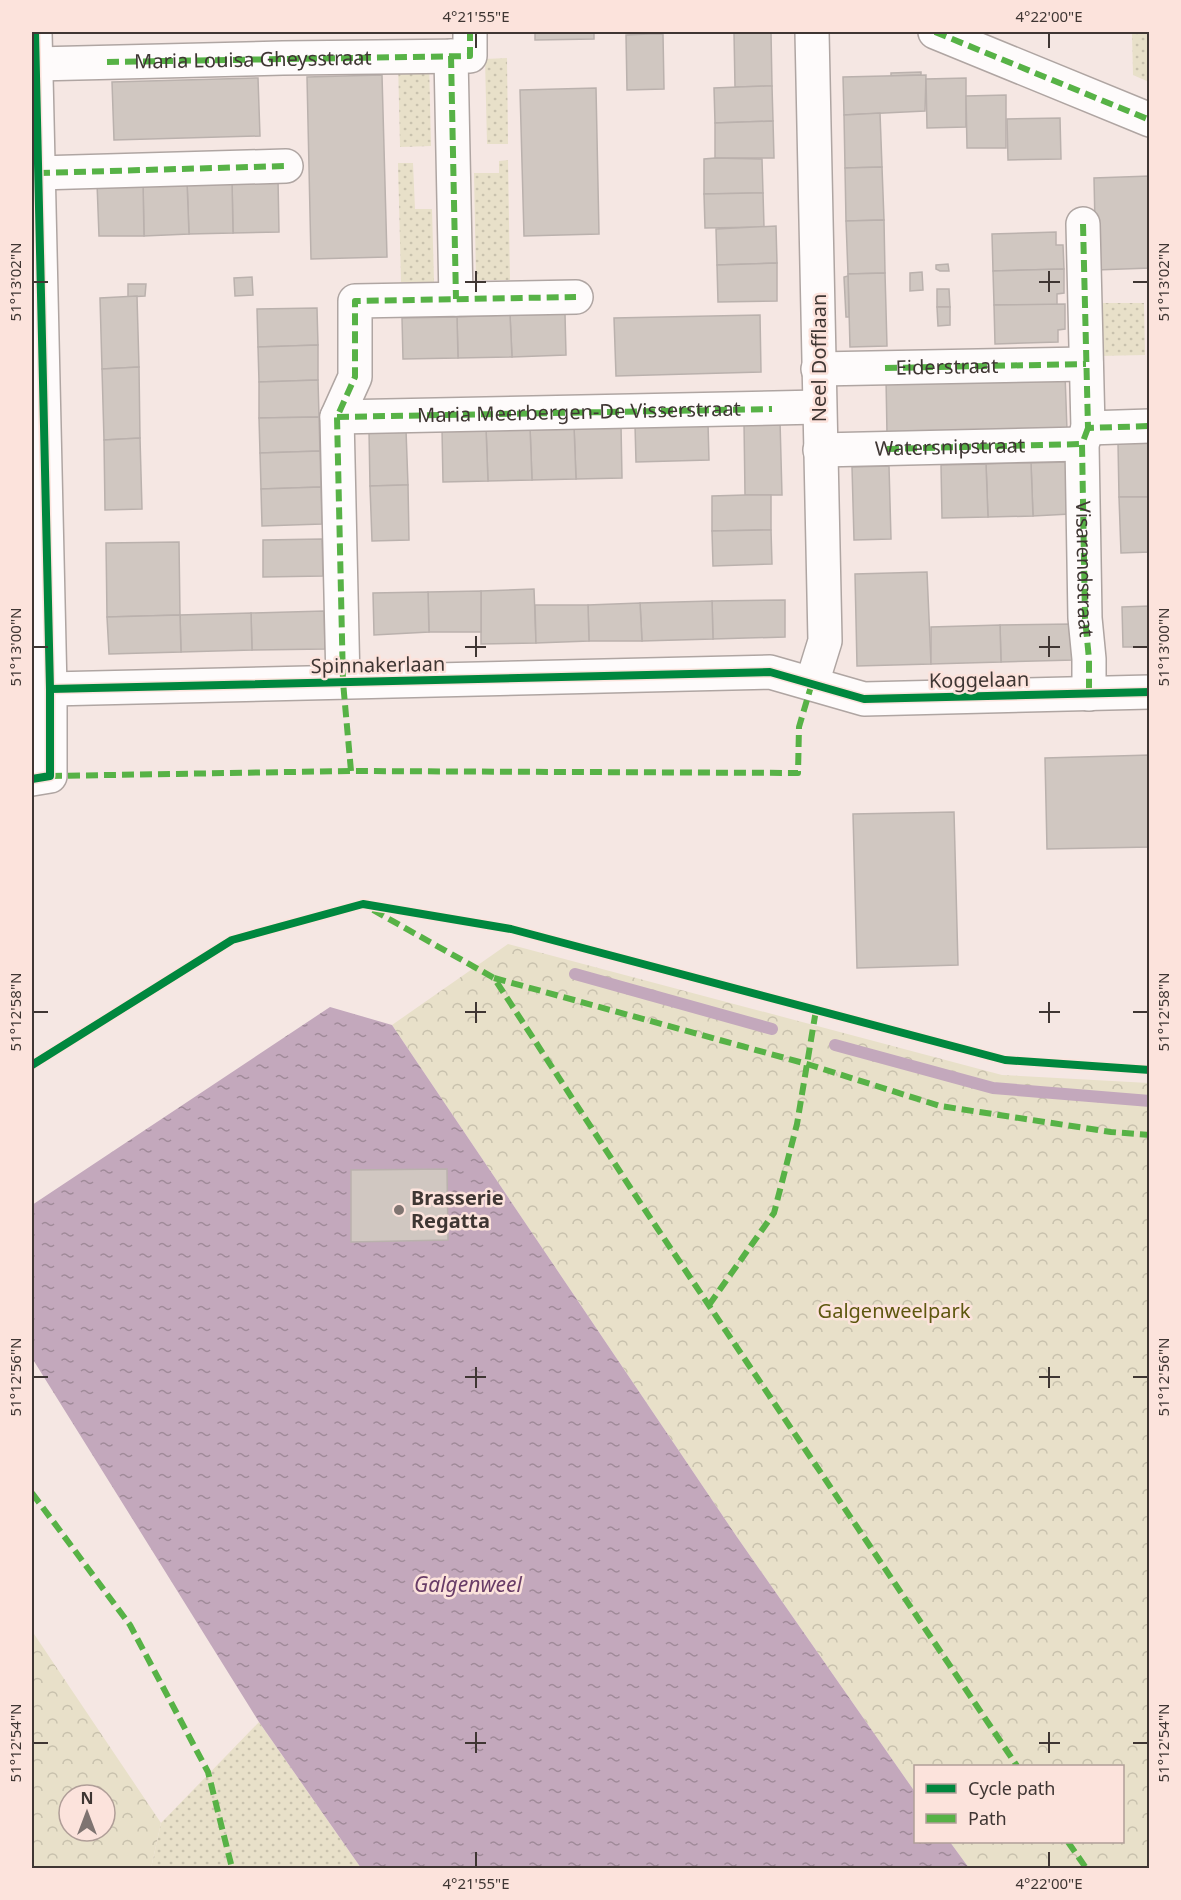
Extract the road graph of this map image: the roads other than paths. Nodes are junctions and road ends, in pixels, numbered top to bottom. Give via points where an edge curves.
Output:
1 (35, 32) edge
2 (812, 32) edge
3 (935, 32) edge
4 (464, 48) edge
5 (36, 64) junction
6 (1149, 120) edge
7 (286, 166) dead end
8 (36, 181) edge
9 (1083, 224) dead end
10 (576, 297) dead end
11 (456, 300) junction
12 (1080, 364) junction
13 (818, 369) junction
14 (819, 407) junction
15 (337, 417) junction
16 (1149, 426) edge
17 (1085, 436) junction
18 (820, 450) junction
19 (39, 513) edge
20 (343, 682) junction
21 (812, 683) junction
22 (50, 689) junction
23 (1149, 692) edge
24 (1089, 694) junction
25 (41, 778) edge

1 - 5 street
2 - 13 street, Neel Dofflaan
3 - 6 street
4 - 5 street, Maria Louisa Gheysstraat
4 - 11 street
5 - 8 street
7 - 8 street
8 - 19 street
9 - 12 street, Visarendstraat via 1085,293
10 - 11 street
11 - 15 street via 355,302 355,377
12 - 13 street, Eiderstraat
12 - 17 street, Visarendstraat
13 - 14 street, Neel Dofflaan
14 - 15 street, Maria Meerbergen-De Visserstraat
14 - 18 street, Neel Dofflaan
15 - 20 street
16 - 17 street, Watersnipstraat
17 - 18 street, Watersnipstraat
17 - 24 street, Visarendstraat
18 - 21 street, Neel Dofflaan via 825,641
19 - 22 street
20 - 21 street, Spinnakerlaan via 770,672
20 - 22 street, Spinnakerlaan
21 - 24 street, Koggelaan via 864,699
22 - 25 street
23 - 24 street, Koggelaan

